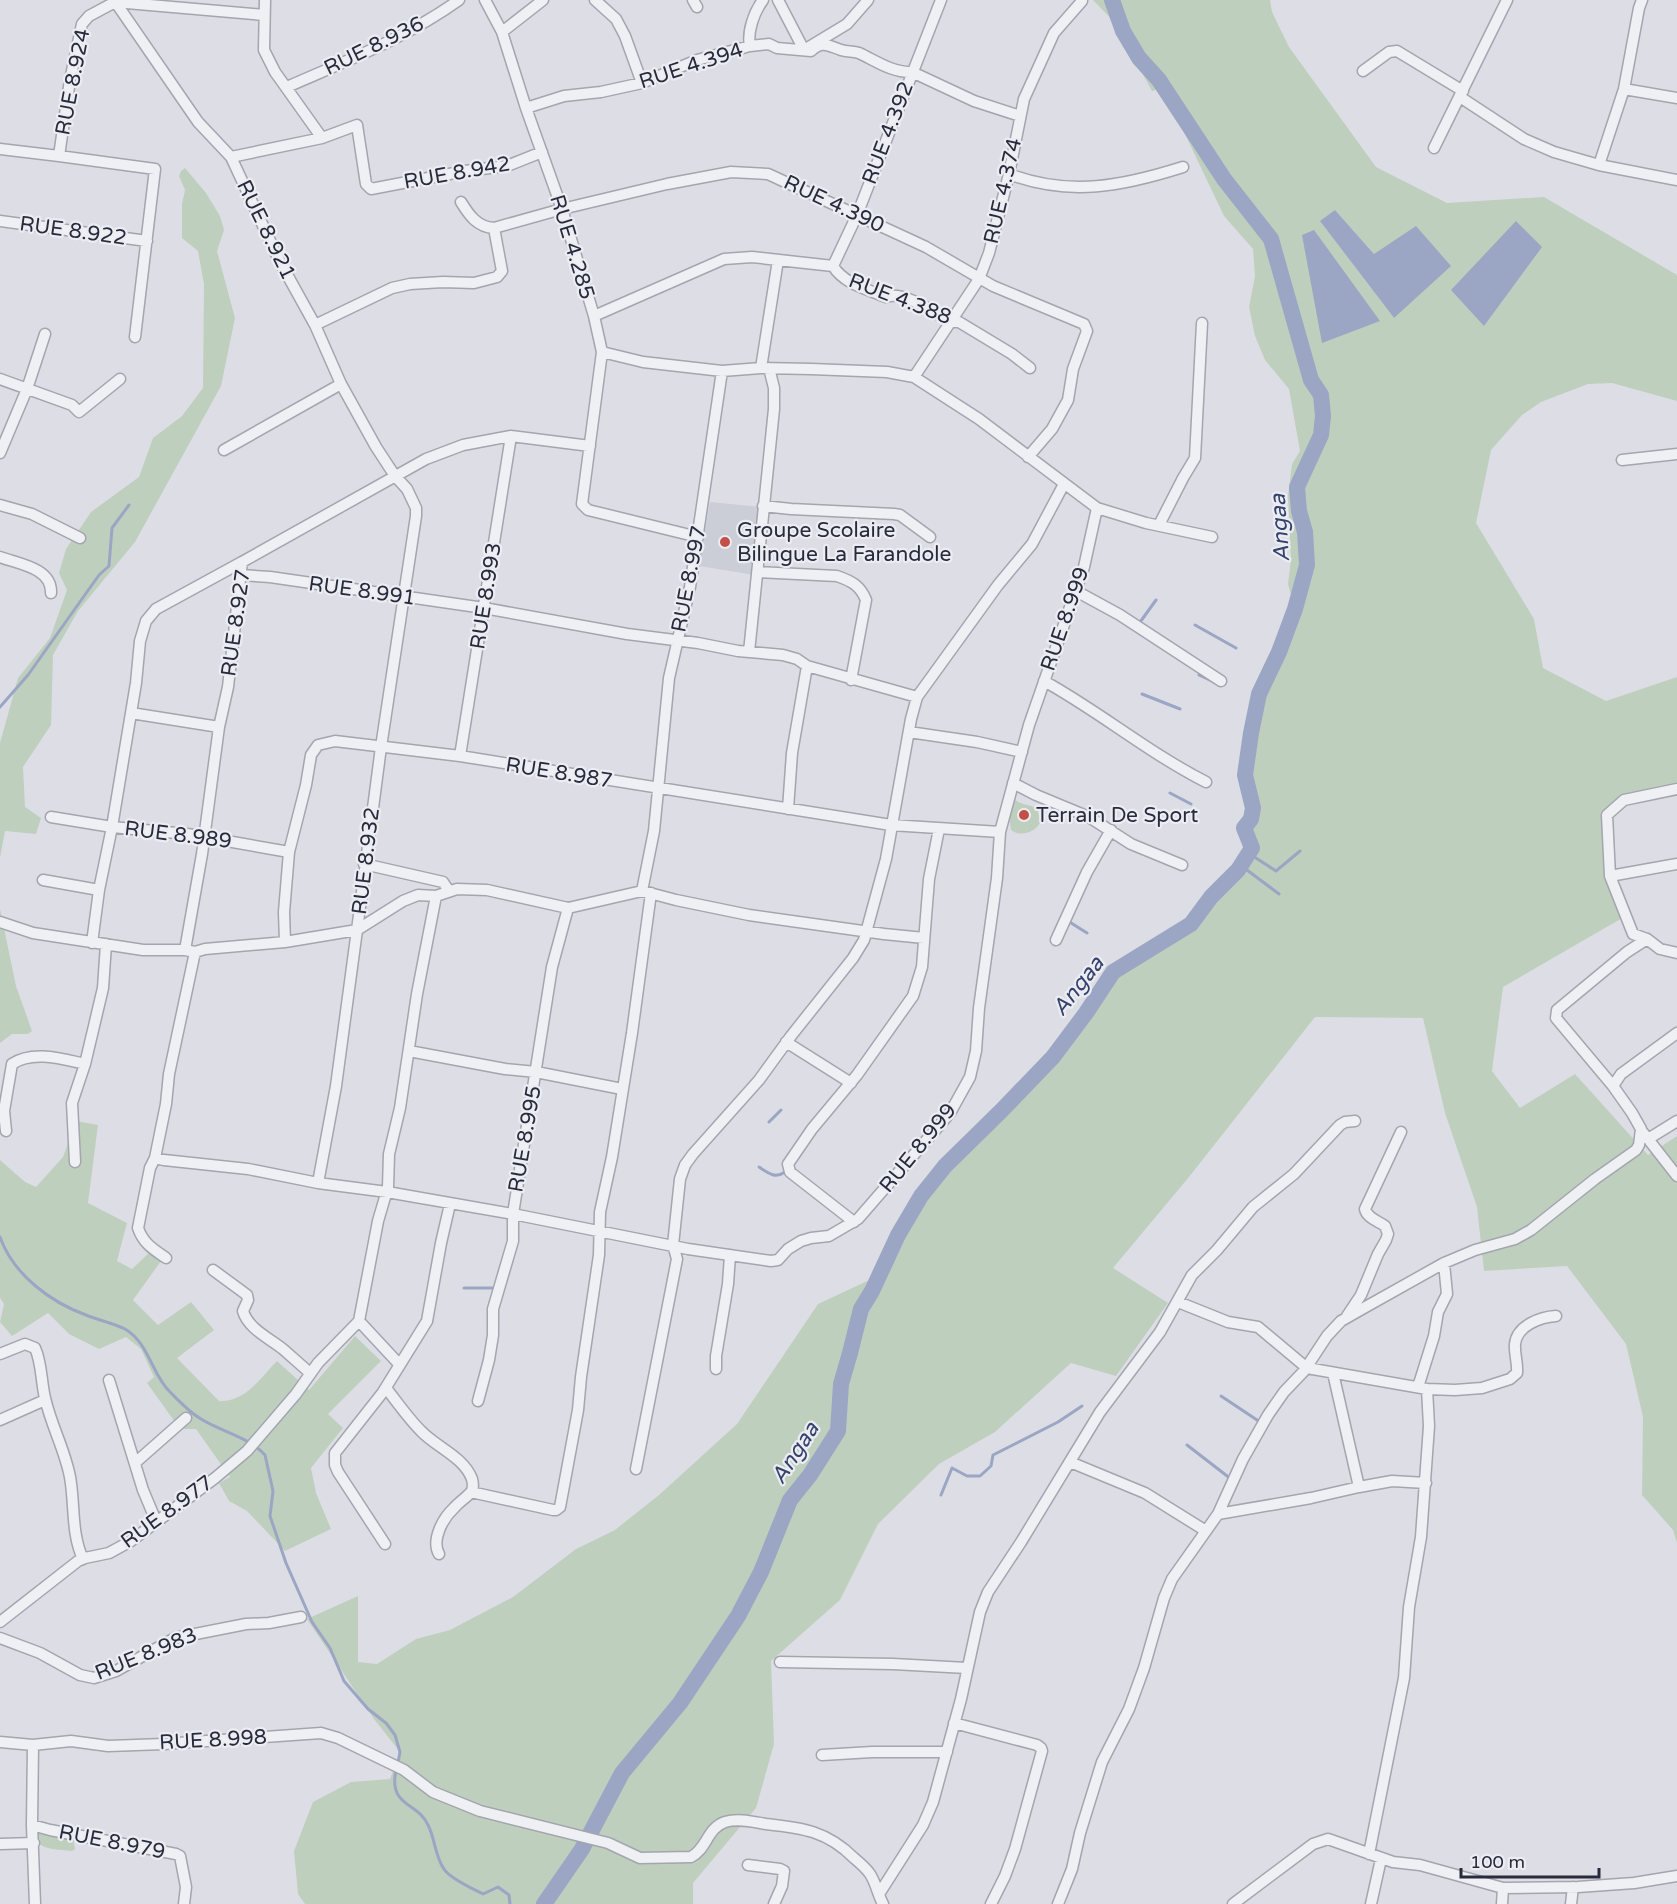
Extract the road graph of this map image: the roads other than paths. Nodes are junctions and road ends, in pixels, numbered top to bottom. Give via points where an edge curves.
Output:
1 (265, 0) edge
2 (459, 0) edge
3 (484, 0) edge
4 (543, 0) edge
5 (594, 0) edge
6 (763, 0) edge
7 (778, 0) edge
8 (868, 0) edge
9 (941, 0) edge
10 (1507, 0) edge
11 (1642, 0) edge
12 (114, 1) edge
13 (1082, 1) edge
14 (264, 15) junction
15 (502, 32) junction
16 (750, 46) junction
17 (804, 50) junction
18 (1363, 71) dead end
19 (912, 72) junction
20 (642, 83) junction
21 (287, 87) junction
22 (1624, 89) junction
23 (1462, 94) junction
24 (1677, 98) edge
25 (526, 108) junction
26 (1020, 116) junction
27 (322, 138) junction
28 (1434, 148) dead end
29 (0, 149) edge
30 (542, 152) junction
31 (59, 156) junction
32 (231, 158) junction
33 (1599, 165) junction
34 (1183, 167) dead end
35 (1009, 174) junction
36 (1677, 180) edge
37 (461, 202) dead end
38 (562, 209) junction
39 (857, 215) junction
40 (0, 221) edge
41 (494, 228) junction
42 (147, 241) junction
43 (778, 260) junction
44 (833, 266) junction
45 (979, 279) junction
46 (594, 316) junction
47 (951, 322) junction
48 (1202, 322) dead end
49 (315, 325) junction
50 (45, 334) dead end
51 (135, 337) dead end
52 (602, 352) junction
53 (765, 368) junction
54 (1030, 368) dead end
55 (722, 371) junction
56 (915, 377) junction
57 (0, 379) edge
58 (120, 379) dead end
59 (342, 384) junction
60 (27, 389) junction
61 (511, 436) junction
62 (590, 446) junction
63 (224, 450) dead end
64 (0, 453) edge
65 (1677, 454) edge
66 (1029, 457) junction
67 (1622, 460) dead end
68 (395, 476) junction
69 (1064, 484) junction
70 (0, 505) edge
71 (763, 506) junction
72 (1097, 508) junction
73 (1160, 525) junction
74 (698, 537) junction
75 (930, 537) dead end
76 (1212, 537) dead end
77 (80, 538) dead end
78 (0, 557) edge
79 (242, 562) junction
80 (758, 572) junction
81 (241, 574) junction
82 (1076, 591) junction
83 (51, 593) dead end
84 (403, 597) junction
85 (484, 608) junction
86 (678, 641) junction
87 (749, 652) junction
88 (807, 666) junction
89 (851, 680) junction
90 (1044, 681) junction
91 (1221, 681) dead end
92 (917, 697) junction
93 (131, 713) junction
94 (219, 727) junction
95 (909, 732) junction
96 (381, 747) junction
97 (1022, 752) junction
98 (460, 756) junction
99 (1206, 782) dead end
100 (1013, 783) junction
101 (658, 788) junction
102 (1677, 789) edge
103 (788, 809) junction
104 (51, 817) dead end
105 (891, 825) junction
106 (112, 827) junction
107 (939, 829) junction
108 (1111, 830) junction
109 (1000, 832) junction
110 (205, 837) junction
111 (289, 852) junction
112 (364, 864) junction
113 (1677, 864) edge
114 (1182, 865) dead end
115 (1610, 876) junction
116 (43, 880) dead end
117 (99, 890) junction
118 (449, 891) junction
119 (647, 892) junction
120 (436, 896) junction
121 (567, 908) junction
122 (0, 922) edge
123 (357, 930) junction
124 (867, 931) junction
125 (924, 938) junction
126 (1647, 939) junction
127 (1056, 940) dead end
128 (285, 942) junction
129 (92, 943) junction
130 (106, 944) junction
131 (190, 951) junction
132 (1677, 953) edge
133 (1677, 1033) edge
134 (786, 1042) junction
135 (409, 1051) junction
136 (85, 1064) junction
137 (536, 1072) junction
138 (851, 1083) junction
139 (1613, 1086) junction
140 (622, 1089) junction
141 (1354, 1121) dead end
142 (1677, 1121) edge
143 (6, 1131) dead end
144 (1401, 1132) dead end
145 (1644, 1134) junction
146 (155, 1158) junction
147 (75, 1162) dead end
148 (1677, 1176) edge
149 (318, 1183) junction
150 (387, 1192) junction
151 (450, 1204) junction
152 (513, 1214) junction
153 (854, 1222) junction
154 (598, 1230) junction
155 (673, 1245) junction
156 (730, 1255) junction
157 (166, 1258) dead end
158 (1444, 1263) junction
159 (213, 1270) dead end
160 (1178, 1302) junction
161 (1556, 1316) dead end
162 (1346, 1319) junction
163 (359, 1321) junction
164 (0, 1354) edge
165 (399, 1364) junction
166 (1307, 1368) junction
167 (716, 1369) dead end
168 (310, 1373) junction
169 (1333, 1373) junction
170 (109, 1380) dead end
171 (386, 1388) junction
172 (1422, 1388) junction
173 (45, 1400) junction
174 (478, 1401) dead end
175 (186, 1418) dead end
176 (0, 1420) edge
177 (1070, 1462) junction
178 (135, 1463) junction
179 (636, 1469) dead end
180 (1426, 1483) junction
181 (1359, 1487) junction
182 (471, 1492) junction
183 (1218, 1514) junction
184 (156, 1521) junction
185 (1206, 1531) junction
186 (385, 1544) dead end
187 (439, 1554) dead end
188 (83, 1559) junction
189 (301, 1617) dead end
190 (0, 1622) edge
191 (0, 1638) edge
192 (780, 1662) dead end
193 (968, 1668) junction
194 (954, 1723) junction
195 (0, 1742) edge
196 (33, 1745) junction
197 (947, 1752) junction
198 (822, 1755) dead end
199 (32, 1825) junction
200 (34, 1843) junction
201 (0, 1844) edge
202 (1369, 1854) junction
203 (1381, 1859) junction
204 (748, 1865) dead end
205 (1677, 1876) edge
206 (1573, 1887) junction
207 (1503, 1888) junction
208 (881, 1899) edge
209 (35, 1904) edge
210 (184, 1904) edge
211 (774, 1904) edge
212 (991, 1904) edge
213 (1058, 1904) edge
214 (1233, 1904) edge
215 (1371, 1904) edge
216 (1502, 1904) edge
217 (1571, 1904) edge

1 - 14 street
2 - 21 street, RUE 8.936 via 402,36
3 - 15 street, RUE 4.285
4 - 15 street
5 - 20 street via 616,19
6 - 16 street via 756,9
7 - 17 street
8 - 17 street via 847,24
9 - 19 street, RUE 4.392
10 - 23 street
11 - 22 street
12 - 14 street
12 - 31 street, RUE 8.924 via 82,24
12 - 32 street, RUE 8.921 via 198,122
13 - 26 street, RUE 4.374 via 1048,43
14 - 21 street via 264,50
15 - 25 street, RUE 4.285
16 - 17 street, RUE 4.394 via 769,44
16 - 20 street, RUE 4.394 via 697,60
17 - 19 street, RUE 4.394 via 827,44
18 - 23 street via 1389,52 1397,51
19 - 26 street, RUE 4.394 via 974,101
19 - 39 street, RUE 4.392
20 - 25 street, RUE 4.394 via 564,96
21 - 27 street
22 - 24 street
22 - 33 street
23 - 28 street
23 - 33 street via 1524,139
25 - 30 street, RUE 4.285
26 - 35 street, RUE 4.374
27 - 30 street, RUE 8.942 via 357,125 366,184 371,189 507,166
27 - 32 street
29 - 31 street, RUE 8.924
30 - 38 street, RUE 4.285
31 - 42 street via 155,169
32 - 49 street, RUE 8.921
33 - 36 street
34 - 35 street via 1137,182 1095,187 1040,184
35 - 45 street, RUE 4.374 via 990,253
37 - 41 street via 478,223
38 - 39 street, RUE 4.390 via 731,172 755,172 768,174
38 - 41 street
38 - 46 street, RUE 4.285
39 - 44 street, RUE 4.392
39 - 45 street, RUE 4.390 via 926,247
40 - 42 street, RUE 8.922
41 - 49 street via 502,271 497,277 474,283 392,288
42 - 51 street
43 - 44 street, RUE 4.388
43 - 46 street, RUE 4.388 via 724,259
43 - 53 street
44 - 47 street, RUE 4.388 via 848,281 886,297 901,295
45 - 47 street, RUE 4.374
45 - 66 street, RUE 4.390 via 1087,327 1071,376 1068,400 1052,429
46 - 52 street, RUE 4.285
47 - 54 street, RUE 4.388 via 977,332
47 - 56 street, RUE 4.374
48 - 73 street via 1198,444 1195,458
49 - 59 street, RUE 8.921
50 - 60 street
52 - 55 street via 643,362
52 - 62 street, RUE 4.285
53 - 55 street
53 - 56 street via 887,372
53 - 71 street via 774,388 774,402
55 - 74 street, RUE 8.997
56 - 66 street
57 - 60 street
58 - 60 street via 79,412 72,405
59 - 63 street
59 - 68 street, RUE 8.921
60 - 64 street
61 - 62 street, RUE 8.927
61 - 68 street, RUE 8.927 via 463,445
61 - 85 street, RUE 8.993
62 - 74 street, RUE 4.285 via 582,504 588,510
65 - 67 street
66 - 69 street
68 - 79 street, RUE 8.927
68 - 84 street, RUE 8.932 via 408,489 416,508
69 - 72 street
69 - 92 street via 1032,544
70 - 77 street via 32,514
71 - 75 street via 900,515
71 - 80 street
72 - 73 street
72 - 82 street, RUE 8.999
73 - 76 street
74 - 86 street, RUE 8.997
78 - 83 street via 48,578
79 - 81 street, RUE 8.927
79 - 93 street via 148,616 140,642
80 - 87 street
80 - 89 street via 837,576 863,592 866,600
81 - 84 street, RUE 8.991
81 - 94 street, RUE 8.927 via 228,687
82 - 90 street, RUE 8.999
82 - 91 street
84 - 85 street, RUE 8.991
84 - 96 street, RUE 8.932
85 - 86 street, RUE 8.991
85 - 98 street, RUE 8.993
86 - 87 street, RUE 8.991
86 - 101 street, RUE 8.997 via 669,678
87 - 88 street, RUE 8.991 via 783,655
88 - 89 street, RUE 8.991
88 - 103 street via 792,753
89 - 92 street, RUE 8.991
90 - 97 street, RUE 8.999
90 - 99 street via 1171,764
92 - 95 street
93 - 94 street
93 - 106 street
94 - 110 street, RUE 8.927
95 - 97 street
95 - 105 street
96 - 98 street, RUE 8.987
96 - 111 street, RUE 8.987 via 335,741 314,749
96 - 112 street, RUE 8.932
97 - 100 street, RUE 8.999
98 - 101 street, RUE 8.987
100 - 108 street
100 - 109 street, RUE 8.999
101 - 103 street, RUE 8.987
101 - 119 street, RUE 8.997
102 - 115 street via 1624,800 1607,815
103 - 105 street, RUE 8.987
104 - 106 street
105 - 107 street, RUE 8.987
105 - 124 street
106 - 110 street, RUE 8.989
106 - 117 street, RUE 8.989
107 - 109 street, RUE 8.987
107 - 125 street via 929,879
108 - 114 street via 1131,844
108 - 127 street
109 - 153 street, RUE 8.999 via 970,1077 950,1113
110 - 111 street, RUE 8.989
110 - 131 street, RUE 8.927
111 - 128 street, RUE 8.987
112 - 118 street via 443,882
112 - 123 street, RUE 8.932
113 - 115 street
115 - 126 street via 1633,934
116 - 117 street
117 - 129 street, RUE 8.989
118 - 120 street
118 - 121 street via 487,890
119 - 121 street
119 - 124 street via 749,915
119 - 140 street, RUE 8.997 via 644,954
120 - 123 street via 418,895 403,901
120 - 135 street
121 - 137 street, RUE 8.995 via 552,967
122 - 129 street, RUE 8.932 via 33,933
123 - 128 street, RUE 8.932
123 - 149 street via 336,1086
124 - 125 street
124 - 134 street via 853,958
125 - 138 street via 922,967 912,996
126 - 132 street via 1660,949
126 - 139 street via 1557,1010 1556,1018
128 - 131 street, RUE 8.932
129 - 130 street, RUE 8.932
130 - 131 street, RUE 8.932
130 - 136 street via 103,988
131 - 146 street, RUE 8.927
133 - 139 street via 1621,1074
134 - 138 street
134 - 155 street via 759,1080 685,1165
135 - 137 street
135 - 150 street via 389,1154
136 - 143 street via 23,1056 12,1064 4,1111
136 - 147 street via 72,1103
137 - 140 street
137 - 152 street, RUE 8.995
138 - 153 street via 812,1129 788,1169
139 - 145 street
140 - 154 street, RUE 8.997
141 - 160 street via 1340,1125 1294,1174 1253,1207 1192,1275
142 - 145 street
144 - 162 street via 1365,1209 1366,1214 1385,1226 1388,1234
145 - 148 street
145 - 158 street via 1636,1150 1531,1230
146 - 149 street, RUE 8.995 via 248,1169
146 - 157 street, RUE 8.927 via 138,1228 146,1244
149 - 150 street, RUE 8.995
150 - 151 street, RUE 8.995
150 - 163 street
151 - 152 street, RUE 8.995
151 - 165 street via 427,1321
152 - 154 street, RUE 8.999
152 - 174 street via 513,1241 493,1309 489,1360
153 - 156 street, RUE 8.999 via 829,1236 801,1241 778,1260
154 - 155 street, RUE 8.999
154 - 182 street, RUE 8.997 via 578,1410 560,1507 553,1510
155 - 156 street, RUE 8.999
155 - 179 street via 677,1259
156 - 167 street
158 - 162 street
158 - 172 street via 1447,1294 1438,1312
159 - 168 street via 247,1295 243,1311 246,1318
160 - 166 street via 1228,1322 1258,1327
160 - 177 street via 1100,1412
161 - 172 street via 1523,1328 1515,1342 1517,1373 1510,1379 1467,1390
162 - 166 street via 1327,1336
163 - 165 street
163 - 168 street, RUE 8.977
164 - 173 street via 25,1344 35,1348
165 - 171 street
166 - 169 street
166 - 183 street via 1268,1415
168 - 184 street, RUE 8.977 via 247,1451
169 - 172 street
169 - 181 street
170 - 178 street
171 - 182 street via 422,1432 455,1457 470,1475
171 - 186 street via 338,1447 334,1459 338,1472
172 - 180 street via 1429,1426
173 - 176 street
173 - 188 street via 65,1454 77,1546
175 - 178 street
177 - 185 street via 1145,1493
177 - 193 street via 988,1592
178 - 184 street
180 - 181 street via 1392,1481
180 - 202 street via 1404,1678
181 - 183 street
182 - 187 street via 452,1509 442,1525 436,1540
183 - 185 street
184 - 188 street, RUE 8.977 via 109,1553
185 - 213 street via 1172,1579 1164,1598 1129,1709 1102,1762 1072,1869
188 - 190 street, RUE 8.977
189 - 191 street, RUE 8.983 via 175,1638 116,1671 93,1678
192 - 193 street
193 - 194 street
194 - 197 street
194 - 212 street via 1037,1745 1042,1751 1015,1849
195 - 196 street, RUE 8.998
196 - 199 street
196 - 208 street, RUE 8.998 via 164,1744 321,1732 404,1770 444,1798 480,1811 608,1843 640,1858 691,1857 704,1847 715,1827 727,1821 808,1830 844,1848 866,1869
197 - 198 street
197 - 208 street via 923,1825
199 - 200 street
199 - 210 street, RUE 8.979 via 180,1856 186,1887
200 - 201 street
200 - 209 street
202 - 203 street
202 - 214 street via 1328,1839 1320,1840
203 - 207 street via 1420,1865
203 - 215 street
204 - 211 street via 784,1871
205 - 206 street
206 - 207 street
206 - 217 street
207 - 216 street

